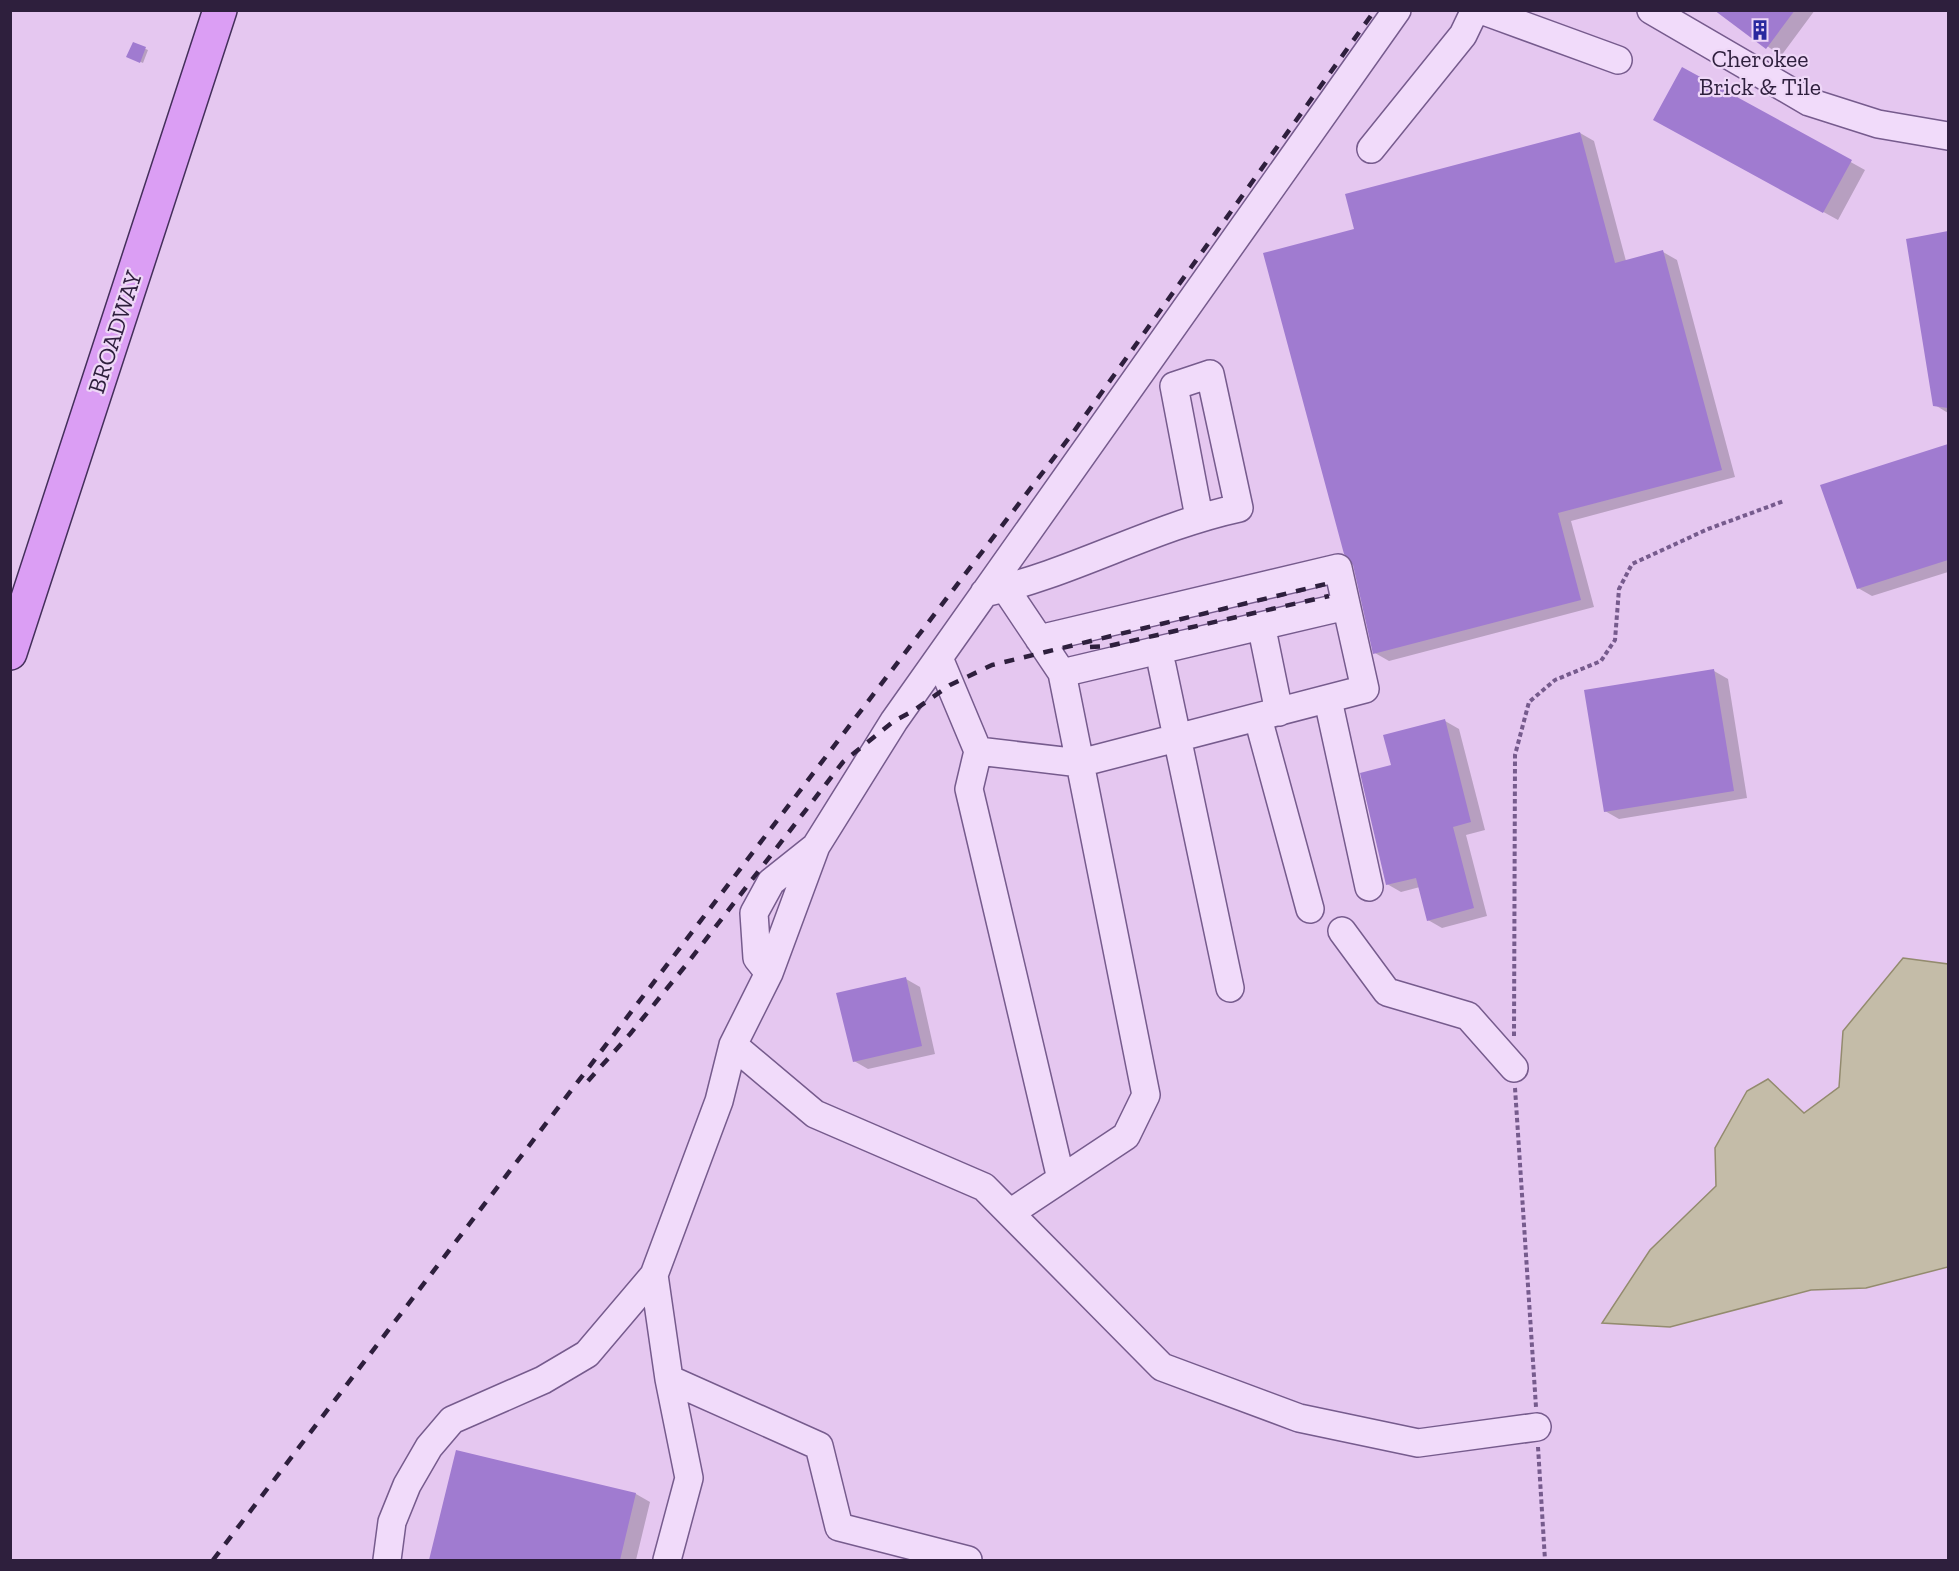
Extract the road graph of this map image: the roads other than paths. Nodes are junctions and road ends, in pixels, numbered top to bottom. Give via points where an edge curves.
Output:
1 (220, 10) edge
2 (1397, 10) edge
3 (1475, 10) edge
4 (1482, 10) edge
5 (1651, 10) edge
6 (1618, 60) dead end
7 (1948, 136) edge
8 (1371, 148) dead end
9 (1199, 517) junction
10 (994, 590) junction
11 (1346, 606) junction
12 (1263, 634) dead end
13 (1039, 639) junction
14 (10, 653) edge
15 (939, 658) junction
16 (1162, 666) dead end
17 (1062, 673) junction
18 (1328, 700) junction
19 (1269, 715) junction
20 (1178, 738) junction
21 (978, 751) junction
22 (1080, 763) junction
23 (1369, 887) dead end
24 (1310, 909) dead end
25 (1342, 931) dead end
26 (1230, 988) dead end
27 (733, 1045) junction
28 (1514, 1068) road end
29 (1061, 1179) junction
30 (1010, 1213) junction
31 (654, 1275) junction
32 (669, 1379) junction
33 (1537, 1427) road end
34 (387, 1560) edge
35 (667, 1560) edge
36 (968, 1560) edge

1 - 14 main road, BROADWAY
2 - 10 street
3 - 8 street via 1463,34
4 - 6 street
5 - 7 street via 1809,102 1878,124
9 - 9 street via 1239,508 1210,374 1174,386
9 - 10 street via 1030,582
10 - 13 street
10 - 15 street
11 - 13 street via 1338,568
11 - 17 street
11 - 18 street via 1365,689
12 - 19 street
13 - 17 street
15 - 21 street
15 - 27 street via 894,721 816,846 769,973
16 - 20 street
17 - 22 street
18 - 19 street
18 - 23 street
19 - 20 street
19 - 24 street
20 - 22 street
20 - 26 street
21 - 22 street
21 - 29 street via 969,789
22 - 29 street via 1146,1095 1126,1136
25 - 28 street via 1388,992 1468,1016
27 - 30 street via 815,1114 984,1186
27 - 31 street via 718,1101
29 - 30 street
30 - 33 street via 1162,1367 1299,1418 1418,1443
31 - 32 street
31 - 34 street via 587,1354 543,1380 452,1420 429,1447 407,1485 392,1522
32 - 35 street via 689,1478
32 - 36 street via 819,1446 838,1527

